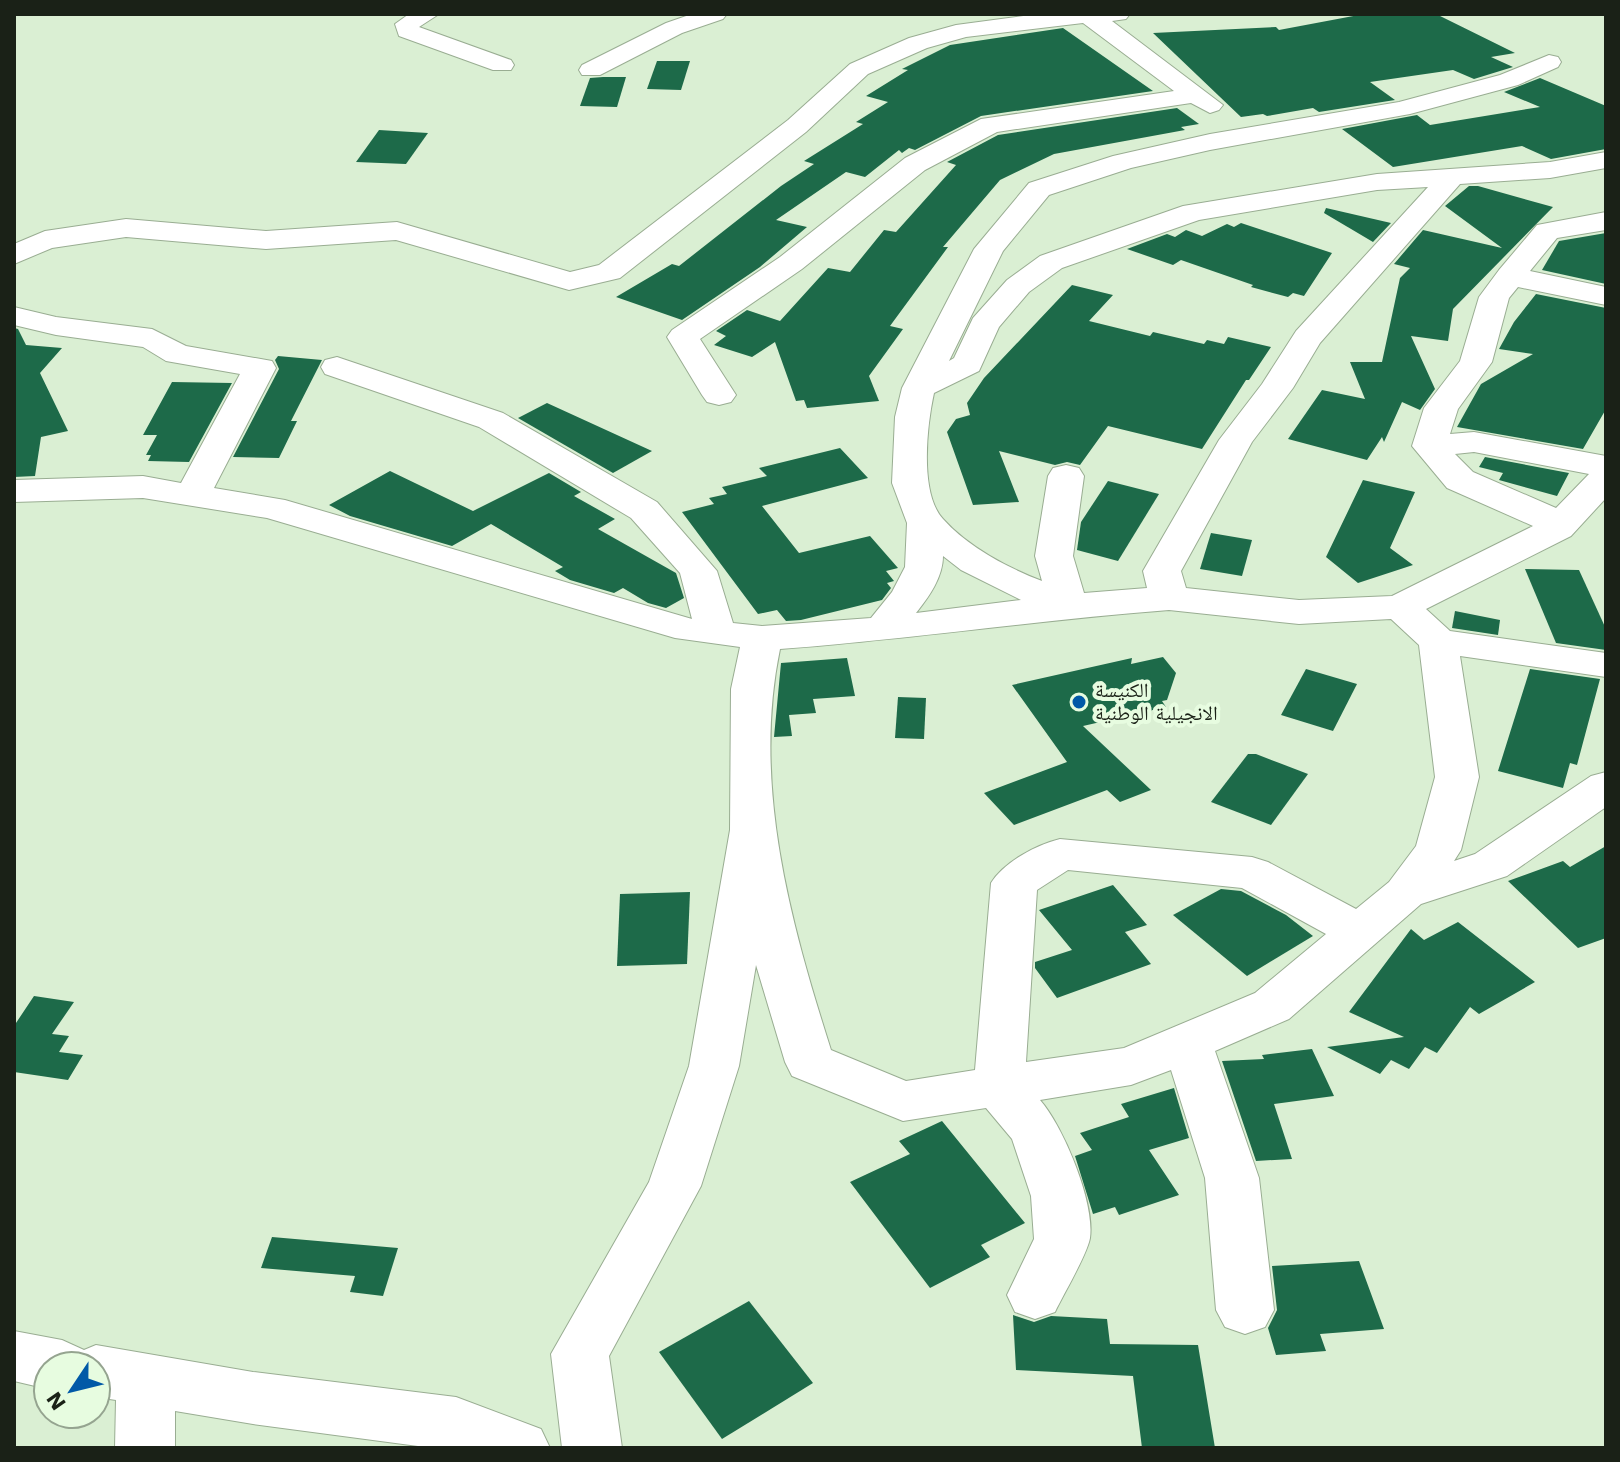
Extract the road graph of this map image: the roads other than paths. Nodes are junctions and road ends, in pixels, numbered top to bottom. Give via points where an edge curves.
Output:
1 (427, 14) edge
2 (715, 14) edge
3 (1118, 14) edge
4 (1088, 15) edge
5 (1549, 62) dead end
6 (502, 65) dead end
7 (591, 70) dead end
8 (1196, 95) junction
9 (1250, 134) junction
10 (1606, 160) edge
11 (1452, 177) junction
12 (1606, 221) edge
13 (45, 240) junction
14 (14, 246) edge
15 (14, 255) edge
16 (1510, 276) junction
17 (1606, 296) edge
18 (14, 316) edge
19 (337, 367) dead end
20 (919, 388) junction
21 (719, 395) dead end
22 (1429, 446) junction
23 (1606, 467) edge
24 (1066, 476) dead end
25 (1606, 477) edge
26 (14, 491) edge
27 (192, 496) junction
28 (925, 523) junction
29 (1558, 528) junction
30 (1169, 598) junction
31 (1068, 606) junction
32 (1400, 607) junction
33 (883, 629) junction
34 (739, 635) junction
35 (1438, 641) junction
36 (1606, 665) edge
37 (1606, 786) edge
38 (752, 830) junction
39 (1405, 893) junction
40 (1361, 932) junction
41 (1187, 1042) junction
42 (999, 1088) junction
43 (1035, 1295) dead end
44 (1245, 1310) dead end
45 (121, 1376) edge
46 (145, 1448) edge
47 (520, 1448) edge
48 (592, 1448) edge

1 - 6 street via 407,24 407,31
2 - 7 street via 674,28
3 - 4 street
4 - 8 street
4 - 13 street via 964,30 859,69 797,126 609,272 569,281 397,231 266,240 126,228
5 - 9 street via 1509,80 1401,109
8 - 9 street
8 - 21 street via 990,125 915,164 791,263 683,337
9 - 20 street via 1123,162 1039,189 989,249
10 - 11 street
11 - 20 street via 1377,182 1193,212 1051,262 1018,286 984,325 968,364
11 - 30 street via 1307,338 1236,440 1162,571
12 - 16 street via 1547,231
13 - 14 street
13 - 15 street
16 - 17 street
16 - 22 street via 1494,297 1476,362 1441,408
18 - 27 street via 152,339 177,354 260,368
19 - 34 street via 491,420 644,510 698,571
20 - 28 street via 912,417 910,483
22 - 23 street via 1474,442
22 - 29 street via 1460,480 1542,515
24 - 31 street via 1054,556
25 - 29 street
26 - 27 street via 143,487
27 - 34 street via 272,508 674,625
28 - 31 street via 974,562
28 - 33 street via 924,567
29 - 32 street
30 - 31 street
30 - 32 street via 1299,612
31 - 33 street
32 - 35 street
33 - 34 street
34 - 38 street via 751,689
35 - 36 street
35 - 39 street via 1457,777 1438,850
37 - 39 street via 1491,865
38 - 42 street via 777,954 810,1062 903,1101
38 - 48 street via 709,1081 674,1186 580,1354
39 - 40 street
40 - 41 street via 1272,1006
40 - 42 street via 1252,873 1060,854 1014,883
41 - 42 street via 1131,1066
41 - 44 street via 1232,1178
42 - 43 street via 1035,1130 1058,1196 1062,1239
45 - 46 street
45 - 47 street via 456,1424

